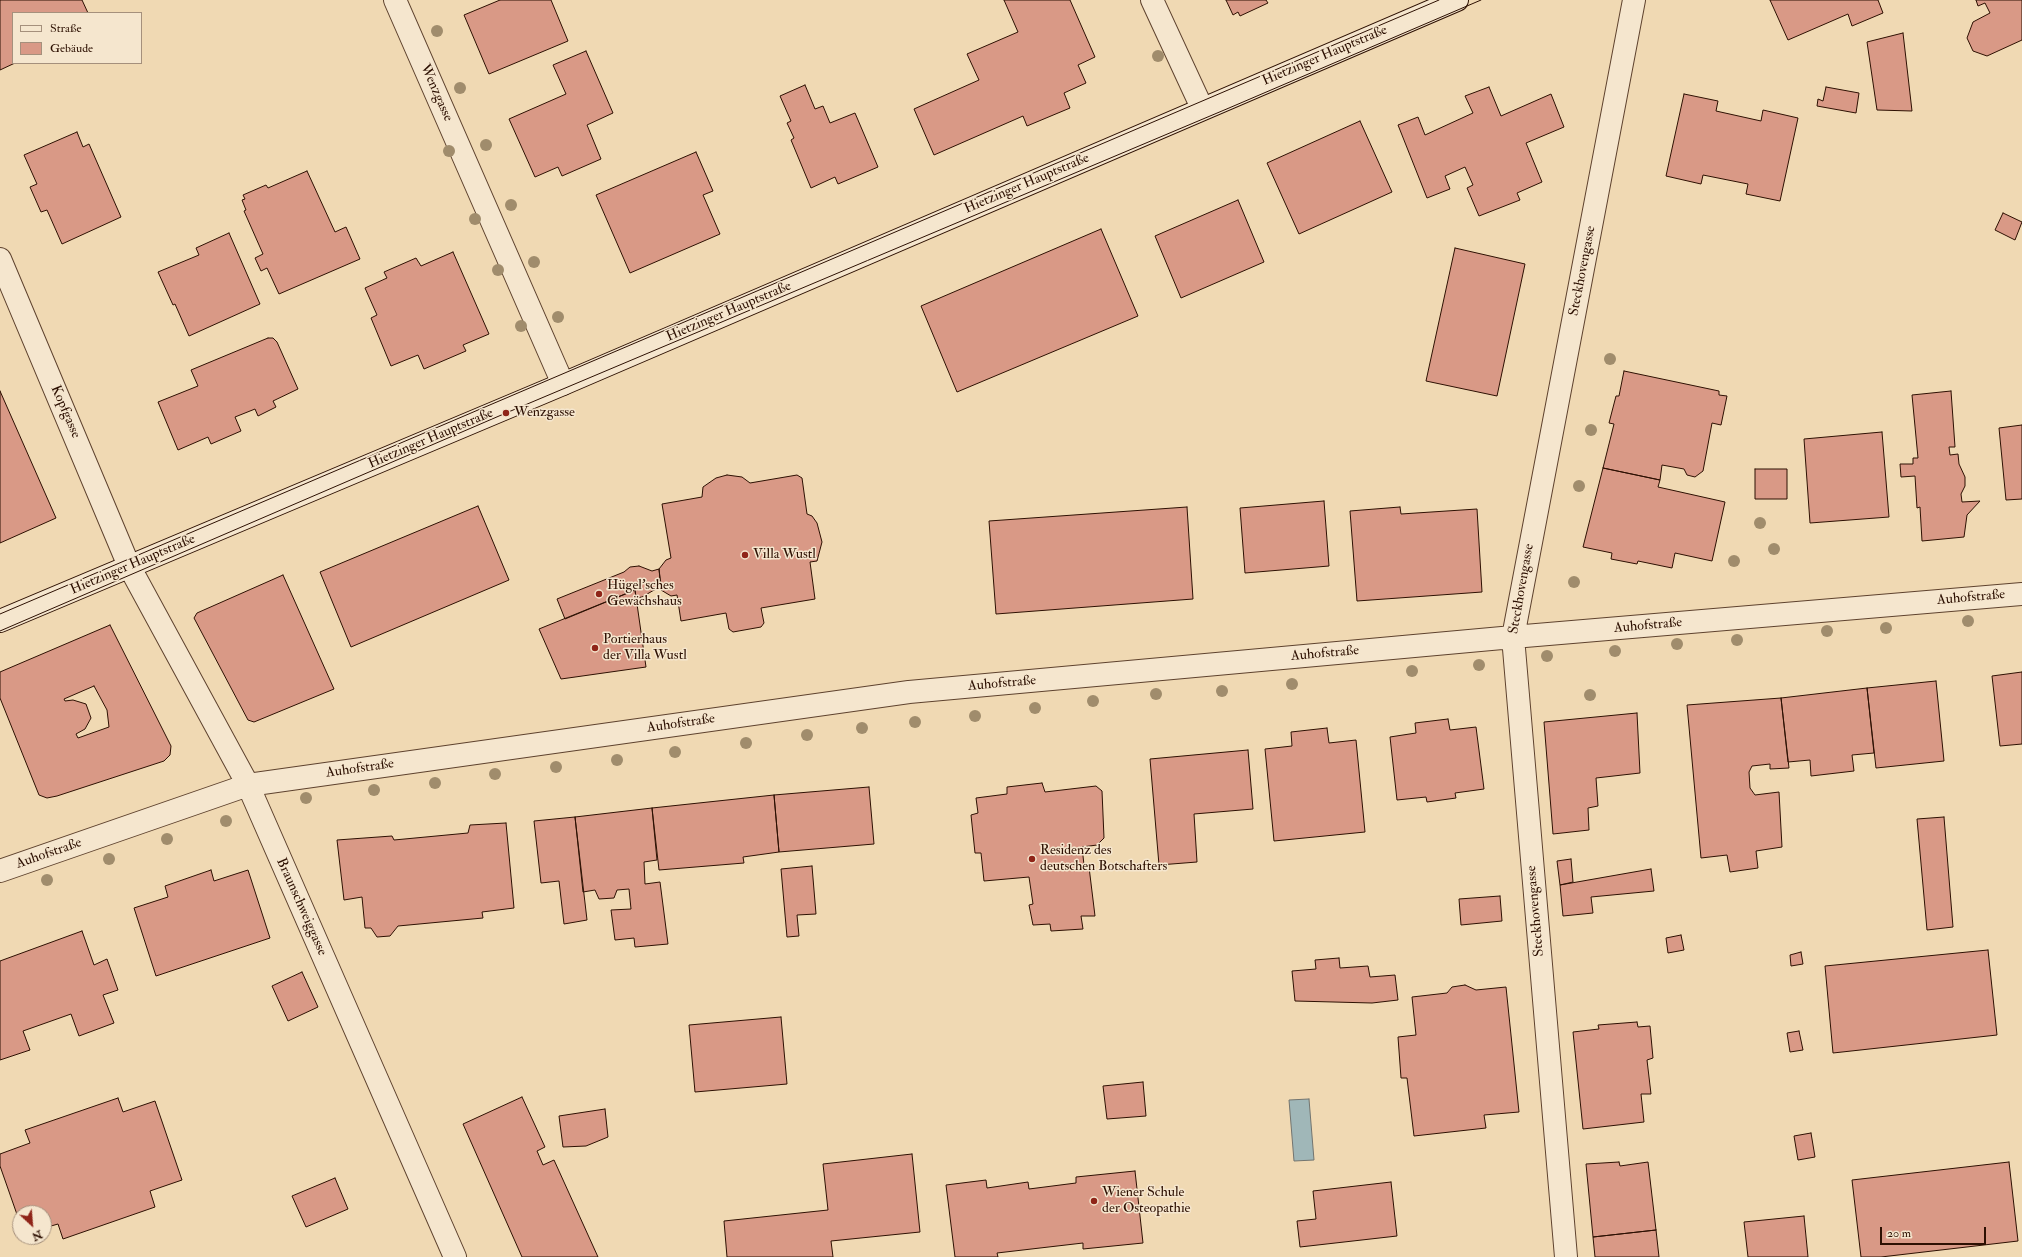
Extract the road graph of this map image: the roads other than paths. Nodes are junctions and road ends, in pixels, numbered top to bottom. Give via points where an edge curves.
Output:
1 (395, 0) edge
2 (1152, 0) edge
3 (1457, 0) edge
4 (1634, 0) edge
5 (1202, 108) junction
6 (0, 259) edge
7 (563, 384) junction
8 (129, 566) junction
9 (2022, 594) edge
10 (0, 620) edge
11 (1513, 637) junction
12 (248, 785) junction
13 (0, 871) edge
14 (455, 1257) edge
15 (1566, 1257) edge

1 - 7 street, Wenzgasse
2 - 5 street
3 - 5 street, Hietzinger Hauptstraße
4 - 11 street, Steckhovengasse
5 - 7 street, Hietzinger Hauptstraße
6 - 8 street, Kopfgasse
7 - 8 street, Hietzinger Hauptstraße
8 - 10 street, Hietzinger Hauptstraße
8 - 12 street, Braunschweiggasse
9 - 11 street, Auhofstraße
11 - 12 street, Auhofstraße via 909,692
11 - 15 street, Steckhovengasse
12 - 13 street, Auhofstraße
12 - 14 street, Braunschweiggasse

